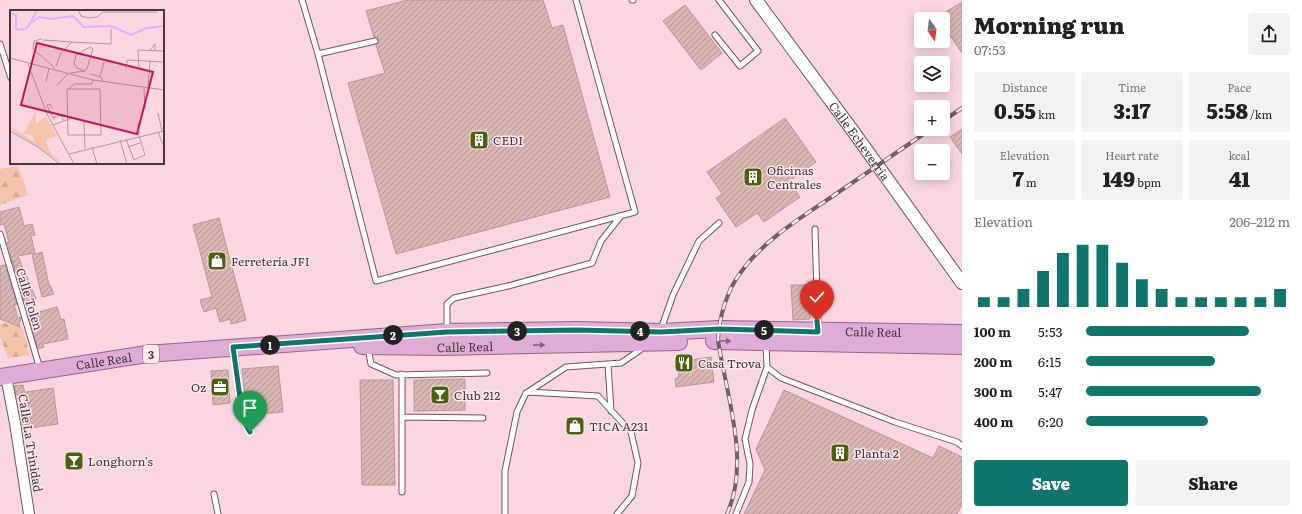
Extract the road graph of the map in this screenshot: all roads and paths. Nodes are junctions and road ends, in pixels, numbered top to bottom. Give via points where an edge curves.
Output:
1 (302, 0) edge
2 (576, 0) edge
3 (719, 0) edge
4 (756, 0) edge
5 (715, 36) dead end
6 (375, 41) dead end
7 (0, 44) edge
8 (318, 54) junction
9 (10, 75) edge
10 (620, 217) junction
11 (719, 224) dead end
12 (815, 228) dead end
13 (0, 234) edge
14 (962, 283) edge
15 (447, 332) junction
16 (661, 332) junction
17 (962, 333) edge
18 (817, 337) junction
19 (962, 340) edge
20 (766, 342) junction
21 (304, 343) junction
22 (641, 343) junction
23 (478, 346) junction
24 (962, 346) edge
25 (233, 347) junction
26 (368, 347) junction
27 (410, 347) junction
28 (608, 364) junction
29 (767, 367) junction
30 (41, 370) junction
31 (487, 373) dead end
32 (402, 374) junction
33 (3, 376) edge
34 (528, 392) junction
35 (611, 411) junction
36 (402, 417) junction
37 (483, 418) dead end
38 (250, 432) dead end
39 (962, 446) edge
40 (402, 492) dead end
41 (214, 494) dead end
42 (29, 514) edge
43 (218, 514) edge
44 (505, 514) edge
45 (617, 514) edge
46 (736, 514) edge

1 - 8 lane
2 - 10 lane via 635,212
3 - 5 lane via 758,51 740,66
4 - 14 street, Calle Echeverría
6 - 8 lane
7 - 9 lane
8 - 10 lane via 376,281
10 - 15 lane via 601,241 592,263 454,298 447,304
11 - 16 lane via 699,241 673,295
12 - 18 lane
13 - 30 lane, Calle Tolen
15 - 16 main road, Calle Real / 3
15 - 21 main road, Calle Real / 3
15 - 23 main road
15 - 27 main road via 438,338
16 - 18 main road, Calle Real / 3 via 719,329
17 - 18 main road, Calle Real / 3
18 - 19 main road
18 - 20 main road, Calle Real / 3
18 - 24 main road, Calle Real / 3
22 -> 20 main road, Calle Real / 3 via 718,340
20 - 29 lane
21 - 25 main road, Calle Real / 3
21 - 26 main road, Calle Real / 3
23 -> 22 main road, Calle Real / 3
22 - 28 lane via 640,350 621,363
23 - 27 main road, Calle Real / 3
25 - 30 main road, Calle Real / 3 via 147,354
25 - 38 lane via 243,419
26 - 27 main road, Calle Real / 3
26 - 32 lane via 371,364 396,375
28 - 34 lane via 566,366
28 - 35 lane
29 - 39 lane via 781,378
29 - 46 lane via 745,439 750,464 749,482
30 - 33 main road, Calle Real / 3
31 - 32 lane
32 - 36 lane
33 - 42 street, Calle La Trinidad
34 - 35 lane via 598,396
34 - 44 lane via 517,412 505,471
35 - 45 lane via 631,432 638,463 632,496
36 - 37 lane
36 - 40 lane
41 - 43 lane

